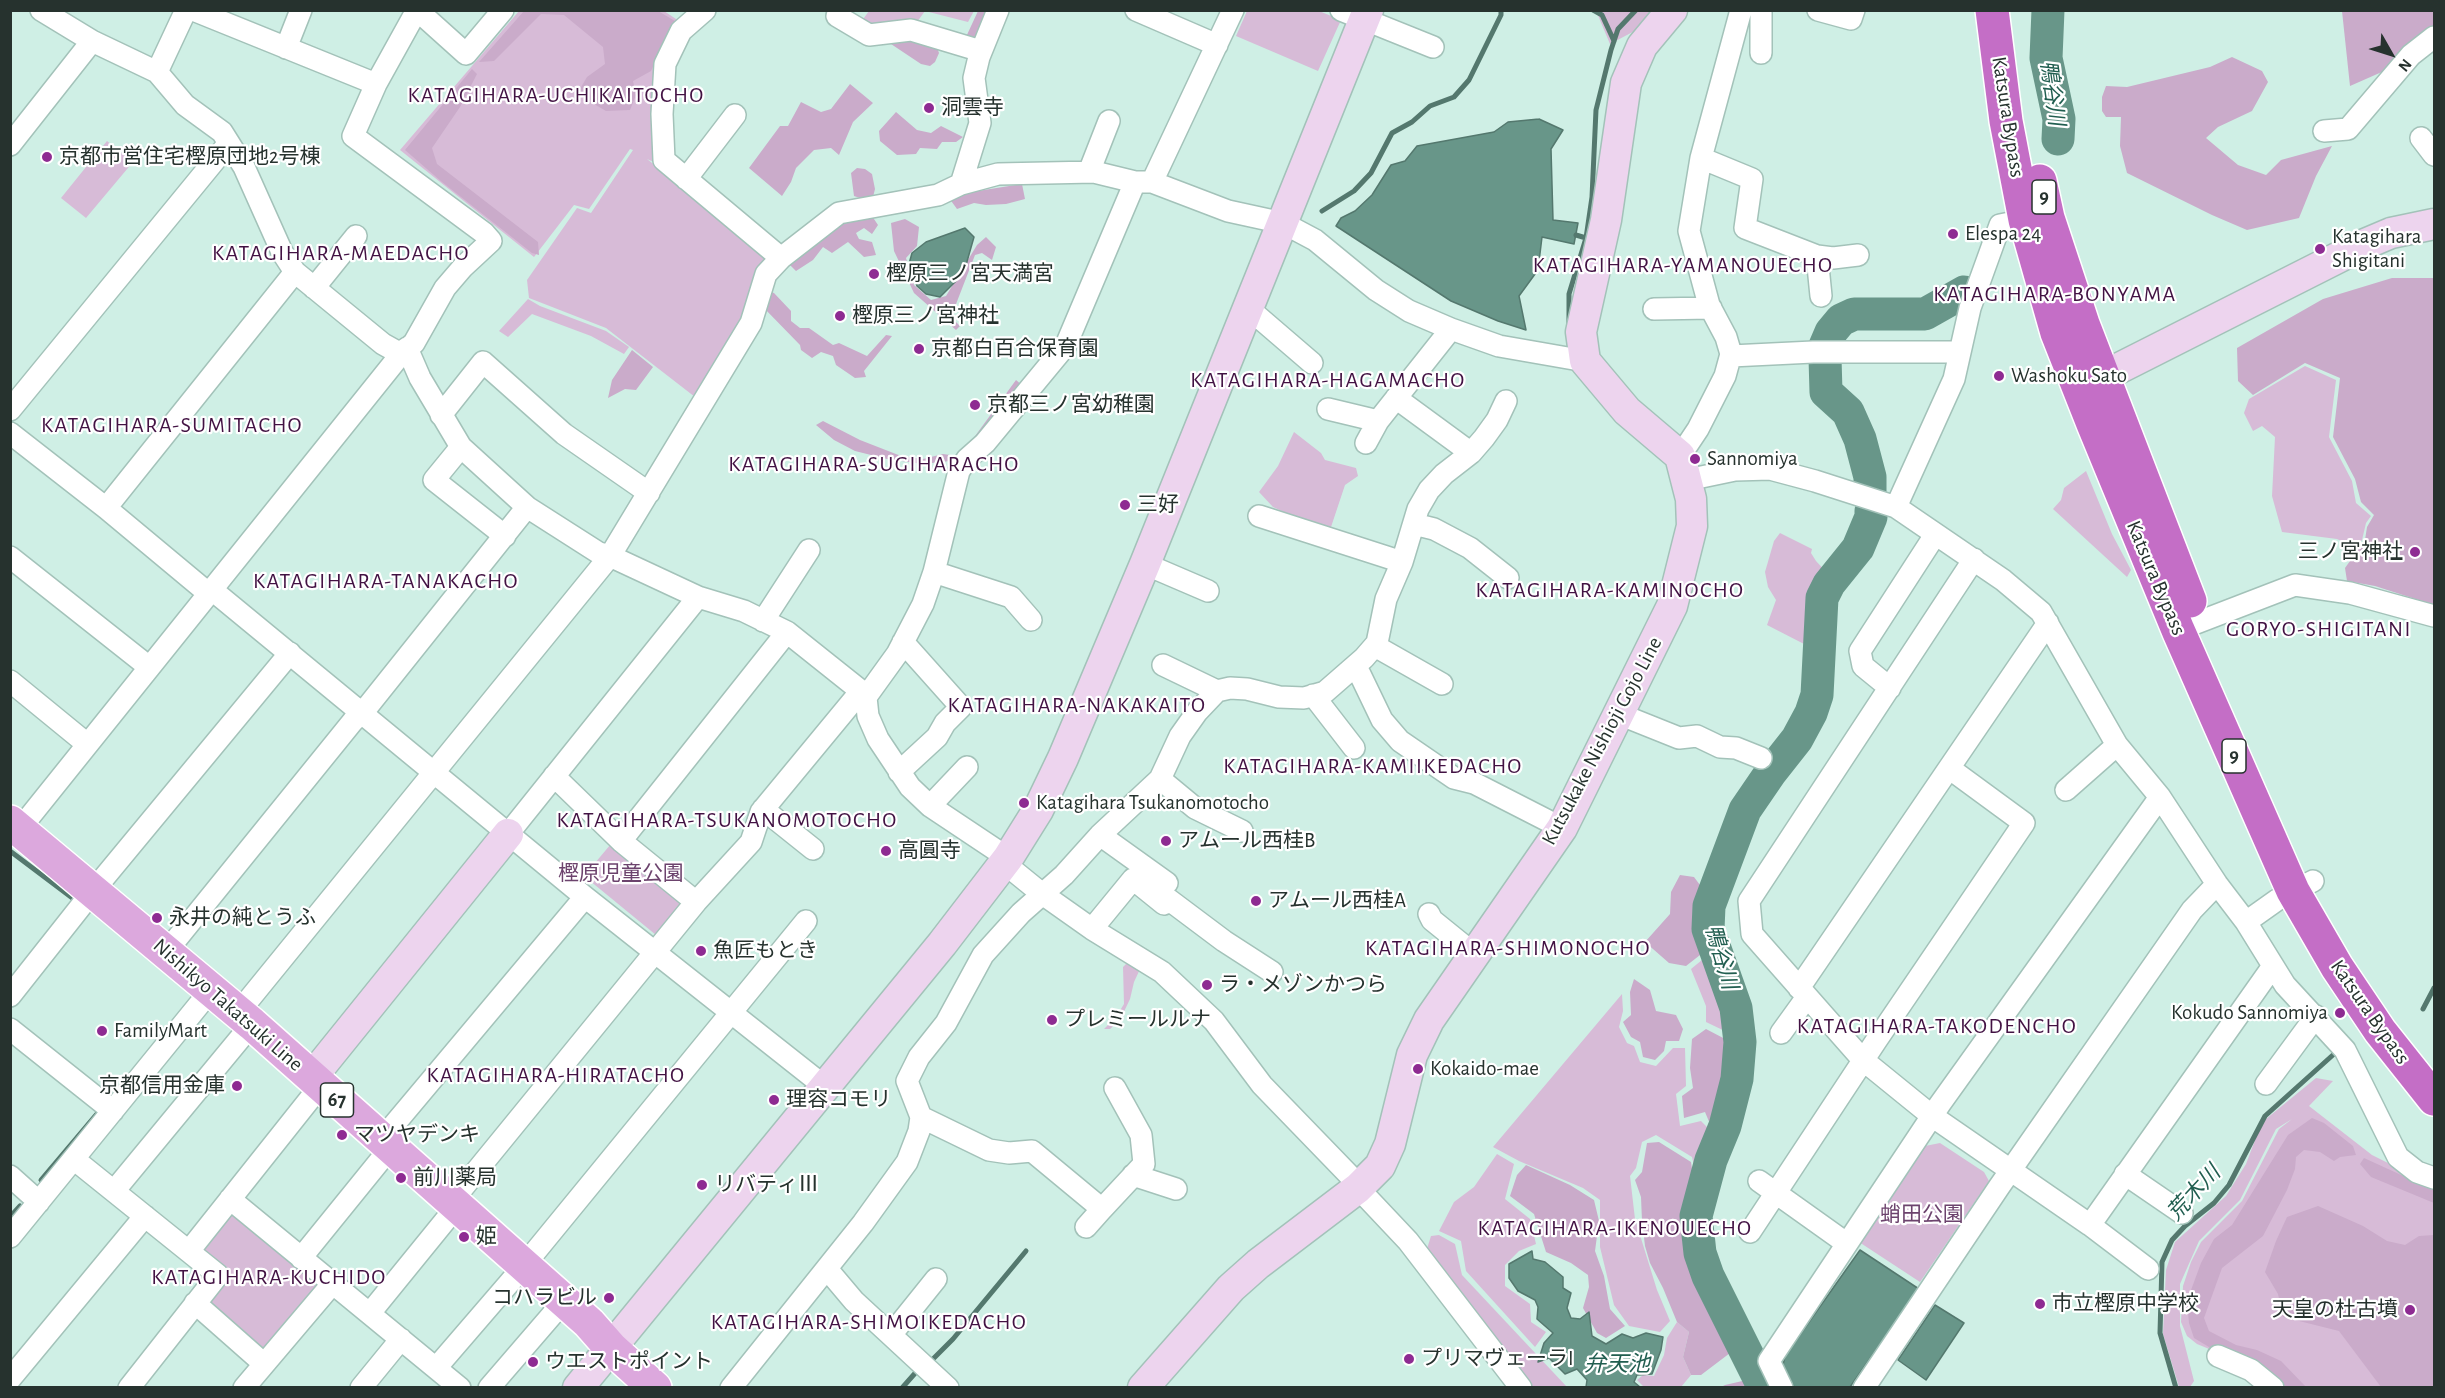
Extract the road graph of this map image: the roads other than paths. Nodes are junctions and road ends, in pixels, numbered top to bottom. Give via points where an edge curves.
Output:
1 (41, 10) edge
2 (186, 10) edge
3 (193, 10) edge
4 (302, 10) edge
5 (503, 10) edge
6 (998, 10) edge
7 (1136, 10) edge
8 (1233, 10) edge
9 (1672, 10) edge
10 (1741, 10) edge
11 (1761, 10) edge
12 (1818, 10) edge
13 (1854, 10) edge
14 (1992, 10) edge
15 (2014, 10) edge
16 (689, 14) edge
17 (1357, 14) edge
18 (837, 16) dead end
19 (2434, 37) edge
20 (92, 41) junction
21 (1216, 45) junction
22 (1433, 46) dead end
23 (286, 48) junction
24 (981, 51) junction
25 (1761, 53) dead end
26 (157, 72) junction
27 (376, 84) junction
28 (735, 115) dead end
29 (1109, 121) dead end
30 (2324, 131) dead end
31 (2421, 138) dead end
32 (229, 143) junction
33 (10, 144) edge
34 (2434, 155) edge
35 (1701, 158) junction
36 (1089, 172) junction
37 (686, 179) junction
38 (1144, 182) junction
39 (961, 184) junction
40 (2025, 220) junction
41 (1283, 223) junction
42 (2434, 225) edge
43 (356, 236) dead end
44 (1858, 255) dead end
45 (1817, 256) junction
46 (781, 258) junction
47 (294, 272) junction
48 (314, 288) junction
49 (1821, 296) dead end
50 (1248, 308) junction
51 (1711, 308) junction
52 (1654, 309) dead end
53 (1451, 329) junction
54 (404, 351) junction
55 (1959, 352) junction
56 (1731, 356) junction
57 (1586, 361) junction
58 (1312, 363) dead end
59 (2092, 382) junction
60 (1396, 398) junction
61 (1506, 401) dead end
62 (1328, 409) dead end
63 (10, 410) edge
64 (441, 415) junction
65 (1378, 421) junction
66 (10, 433) edge
67 (1366, 443) dead end
68 (461, 447) junction
69 (1471, 453) junction
70 (1683, 468) junction
71 (649, 493) junction
72 (527, 507) junction
73 (1896, 507) junction
74 (106, 508) junction
75 (1259, 516) dead end
76 (1414, 524) junction
77 (1935, 535) junction
78 (505, 536) junction
79 (809, 550) dead end
80 (610, 556) junction
81 (10, 557) edge
82 (1974, 559) junction
83 (1402, 562) junction
84 (1145, 564) junction
85 (934, 572) junction
86 (1508, 578) dead end
87 (209, 591) junction
88 (1208, 591) dead end
89 (698, 597) junction
90 (2434, 616) edge
91 (1022, 618) dead end
92 (763, 621) junction
93 (2048, 623) junction
94 (2188, 625) junction
95 (787, 632) junction
96 (903, 642) junction
97 (1375, 646) junction
98 (290, 653) junction
99 (1163, 665) dead end
100 (1356, 666) junction
101 (149, 667) junction
102 (10, 681) edge
103 (1442, 684) dead end
104 (1890, 688) junction
105 (1217, 691) junction
106 (864, 694) junction
107 (1313, 695) junction
108 (362, 713) junction
109 (1619, 714) junction
110 (87, 744) junction
111 (2117, 745) junction
112 (1354, 748) dead end
113 (1761, 758) dead end
114 (967, 767) dead end
115 (1949, 768) junction
116 (435, 772) junction
117 (899, 772) junction
118 (554, 776) junction
119 (1160, 779) junction
120 (2066, 790) dead end
121 (2160, 797) junction
122 (930, 806) junction
123 (763, 809) junction
124 (15, 826) edge
125 (1562, 828) junction
126 (1242, 831) dead end
127 (508, 834) junction
128 (1100, 835) junction
129 (621, 841) junction
130 (813, 849) dead end
131 (1006, 861) junction
132 (1167, 883) dead end
133 (2217, 884) junction
134 (2303, 886) junction
135 (93, 891) junction
136 (1041, 893) junction
137 (585, 897) junction
138 (696, 902) junction
139 (1429, 914) dead end
140 (806, 921) dead end
141 (2246, 922) junction
142 (1092, 929) junction
143 (166, 952) junction
144 (655, 953) junction
145 (1474, 954) junction
146 (2273, 966) junction
147 (1272, 972) dead end
148 (211, 990) junction
149 (1803, 992) junction
150 (10, 996) edge
151 (733, 1013) junction
152 (2316, 1016) junction
153 (245, 1019) junction
154 (10, 1029) edge
155 (1781, 1033) dead end
156 (1863, 1060) junction
157 (2431, 1079) edge
158 (316, 1081) junction
159 (2266, 1084) dead end
160 (824, 1086) junction
161 (1115, 1088) dead end
162 (107, 1106) junction
163 (1932, 1116) junction
164 (921, 1117) junction
165 (387, 1143) junction
166 (75, 1160) junction
167 (2011, 1170) junction
168 (2125, 1174) junction
169 (1133, 1175) junction
170 (10, 1176) edge
171 (2434, 1178) edge
172 (1759, 1181) dead end
173 (1358, 1188) junction
174 (1176, 1189) dead end
175 (114, 1191) junction
176 (1776, 1195) junction
177 (230, 1199) junction
178 (39, 1202) junction
179 (455, 1204) junction
180 (1102, 1209) junction
181 (2182, 1213) dead end
182 (145, 1216) junction
183 (2090, 1225) junction
184 (1086, 1227) dead end
185 (1750, 1232) dead end
186 (10, 1237) edge
187 (1846, 1244) junction
188 (189, 1251) junction
189 (301, 1258) junction
190 (524, 1266) junction
191 (827, 1269) junction
192 (2148, 1269) dead end
193 (936, 1279) dead end
194 (333, 1283) junction
195 (564, 1301) junction
196 (195, 1303) junction
197 (370, 1313) junction
198 (891, 1335) junction
199 (400, 1339) junction
200 (611, 1348) junction
201 (2218, 1356) dead end
202 (263, 1363) junction
203 (436, 1368) junction
204 (10, 1379) edge
205 (129, 1388) edge
206 (244, 1388) edge
207 (361, 1388) edge
208 (460, 1388) edge
209 (489, 1388) edge
210 (578, 1388) edge
211 (655, 1388) edge
212 (731, 1388) edge
213 (948, 1388) edge
214 (1143, 1388) edge
215 (1521, 1388) edge
216 (1782, 1388) edge
217 (1864, 1388) edge
218 (2273, 1388) edge

1 - 20 street
2 - 26 street
3 - 23 street
4 - 23 street
5 - 27 street via 466,54 417,10
6 - 24 street
7 - 21 street
8 - 21 street
9 - 57 street via 1642,46 1626,83 1606,220 1581,332
10 - 35 street
11 - 25 street
12 - 13 street via 1851,19
14 - 40 highway, Katsura Bypass / 9 via 2006,121
15 - 59 highway, Katsura Bypass / 9 via 2027,118 2048,218 2083,324
16 - 37 street via 665,64 663,80 664,160
17 - 22 street
17 - 41 street
18 - 24 street via 869,35 911,30
19 - 30 street via 2411,55 2348,129
20 - 26 street
20 - 33 street
21 - 38 street
23 - 27 street
24 - 39 street via 974,78 980,123
26 - 32 street via 185,105 222,132
27 - 54 street via 353,136 491,241 445,288 414,343
28 - 37 street
29 - 36 street
31 - 34 street
32 - 47 street
32 - 63 street
35 - 45 street via 1752,179 1745,228
35 - 51 street via 1689,231
36 - 38 street
36 - 39 street via 998,174
37 - 46 street
38 - 41 street via 1228,210
38 - 85 street via 1066,345 959,471
39 - 46 street via 938,195 839,213
40 - 55 street via 2000,225 1970,308
40 - 59 highway, Katsura Bypass / 9 via 2057,333
41 - 50 street
41 - 53 street via 1316,240 1376,290 1409,311
42 - 59 street via 2391,233 2365,244
43 - 48 street
44 - 45 street
45 - 49 street
46 - 71 street via 766,274 751,323
47 - 48 street
47 - 74 street
48 - 54 street via 382,344
50 - 58 street
50 - 84 street
51 - 52 street
51 - 56 street
53 - 57 street via 1498,346
53 - 60 street
54 - 64 street
54 - 87 street
55 - 56 street
55 - 73 street via 1954,378
56 - 70 street
57 - 70 street
59 - 94 highway, Katsura Bypass / 9
60 - 65 street
60 - 69 street
61 - 69 street via 1497,420
62 - 65 street
64 - 68 street
64 - 71 street via 483,362 564,434
65 - 67 street
66 - 74 street
68 - 72 street
68 - 78 street via 434,480
69 - 76 street via 1429,490
70 - 73 street via 1770,470
70 - 109 street, Kutsukake Nishioji Gojo Line via 1691,499 1692,526 1672,606
71 - 80 street
72 - 78 street
72 - 80 street via 599,553
73 - 77 street
74 - 87 street
75 - 83 street
76 - 83 street
76 - 86 street via 1434,529 1470,548
77 - 82 street
77 - 104 street via 1860,651 1863,666
78 - 108 street
79 - 92 street
80 - 89 street
80 - 116 street
81 - 101 street
82 - 93 street via 2037,608
82 - 104 street
83 - 97 street via 1386,599
84 - 88 street
84 - 131 street via 1063,758 1038,810
85 - 91 street via 1011,597
85 - 96 street
87 - 98 street
87 - 101 street
89 - 92 street
89 - 118 street
90 - 94 street via 2350,594 2295,585
92 - 95 street
93 - 111 street
93 - 115 street
94 - 134 highway, Katsura Bypass / 9
95 - 106 street
95 - 129 street
96 - 106 street
96 - 117 street via 961,707 937,737
97 - 100 street
97 - 103 street
98 - 108 street
98 - 135 street
99 - 105 street
100 - 107 street via 1325,692
100 - 125 street via 1382,720 1400,741 1454,778 1474,783
101 - 110 street
102 - 110 street
104 - 149 street via 1749,901 1752,934
105 - 107 street via 1230,688 1280,697
105 - 119 street via 1180,736
106 - 117 street via 878,740
106 - 123 street
107 - 112 street
108 - 116 street
108 - 143 street
109 - 113 street via 1679,738 1697,736
109 - 125 street, Kutsukake Nishioji Gojo Line
110 - 124 street
111 - 120 street
111 - 121 street
114 - 122 street
115 - 149 street
115 - 156 street via 2024,823
116 - 127 street
116 - 153 street
117 - 122 street
118 - 127 street
118 - 129 street
119 - 126 street via 1195,808
119 - 128 street
121 - 133 street
121 - 163 street
122 - 131 street
123 - 130 street
123 - 138 street via 751,842
124 - 135 main road, Nishikyo Takatsuki Line / 67
125 - 145 street, Kutsukake Nishioji Gojo Line
127 - 137 street
127 - 158 street
128 - 132 street
128 - 136 street via 1064,875
129 - 138 street
131 - 136 street
131 - 160 street
133 - 141 street
133 - 167 street via 2192,910
134 - 141 street
134 - 157 highway, Katsura Bypass / 9 via 2337,967 2380,1031
135 - 143 main road, Nishikyo Takatsuki Line / 67
135 - 150 street
136 - 142 street
136 - 164 street via 983,955 946,1023 919,1057 907,1081
137 - 144 street
137 - 165 street
138 - 144 street
139 - 145 street
140 - 151 street
141 - 146 street
142 - 147 street via 1133,879 1164,904 1168,899
142 - 173 street via 1162,972 1214,1021 1262,1085
143 - 148 main road, Nishikyo Takatsuki Line / 67
144 - 151 street
144 - 179 street
145 - 173 street, Kutsukake Nishioji Gojo Line via 1429,1020 1412,1055 1390,1144 1380,1166
146 - 152 street via 2285,985
146 - 168 street
148 - 153 main road, Nishikyo Takatsuki Line / 67
148 - 162 street
149 - 155 street
149 - 156 street
151 - 160 street
151 - 190 street
152 - 159 street
152 - 171 street via 2354,1064 2398,1157 2417,1172
153 - 158 main road, Nishikyo Takatsuki Line / 67
153 - 175 street
154 - 162 street
156 - 163 street
156 - 176 street
158 - 165 main road, Nishikyo Takatsuki Line / 67
158 - 177 street
160 - 200 street
161 - 169 street via 1141,1135 1144,1164
162 - 166 street
163 - 167 street
163 - 187 street
164 - 180 street via 989,1150 1032,1151
164 - 191 street via 920,1131 907,1162
165 - 179 main road, Nishikyo Takatsuki Line / 67
165 - 189 street
166 - 175 street
166 - 178 street
167 - 183 street
167 - 217 street
168 - 181 street
168 - 183 street
169 - 174 street
169 - 180 street
170 - 178 street
172 - 176 street
173 - 214 street, Kutsukake Nishioji Gojo Line via 1231,1288
173 - 215 street via 1425,1261
175 - 182 street
176 - 185 street
176 - 187 street
177 - 188 street
177 - 189 street
178 - 186 street
179 - 190 main road, Nishikyo Takatsuki Line / 67
179 - 197 street
180 - 184 street
182 - 188 street
182 - 204 street
183 - 192 street
187 - 216 street via 1769,1361
188 - 196 street via 218,1275
189 - 194 street
190 - 195 main road, Nishikyo Takatsuki Line / 67
190 - 203 street
191 - 198 street
191 - 212 street
193 - 198 street
194 - 197 street
194 - 202 street
195 - 200 main road, Nishikyo Takatsuki Line / 67
195 - 209 street
196 - 202 street
196 - 205 street
197 - 199 street
198 - 213 street
199 - 203 street
199 - 207 street
200 - 210 street
200 - 211 main road, Nishikyo Takatsuki Line / 67
201 - 218 street via 2251,1370
202 - 206 street
203 - 208 street

